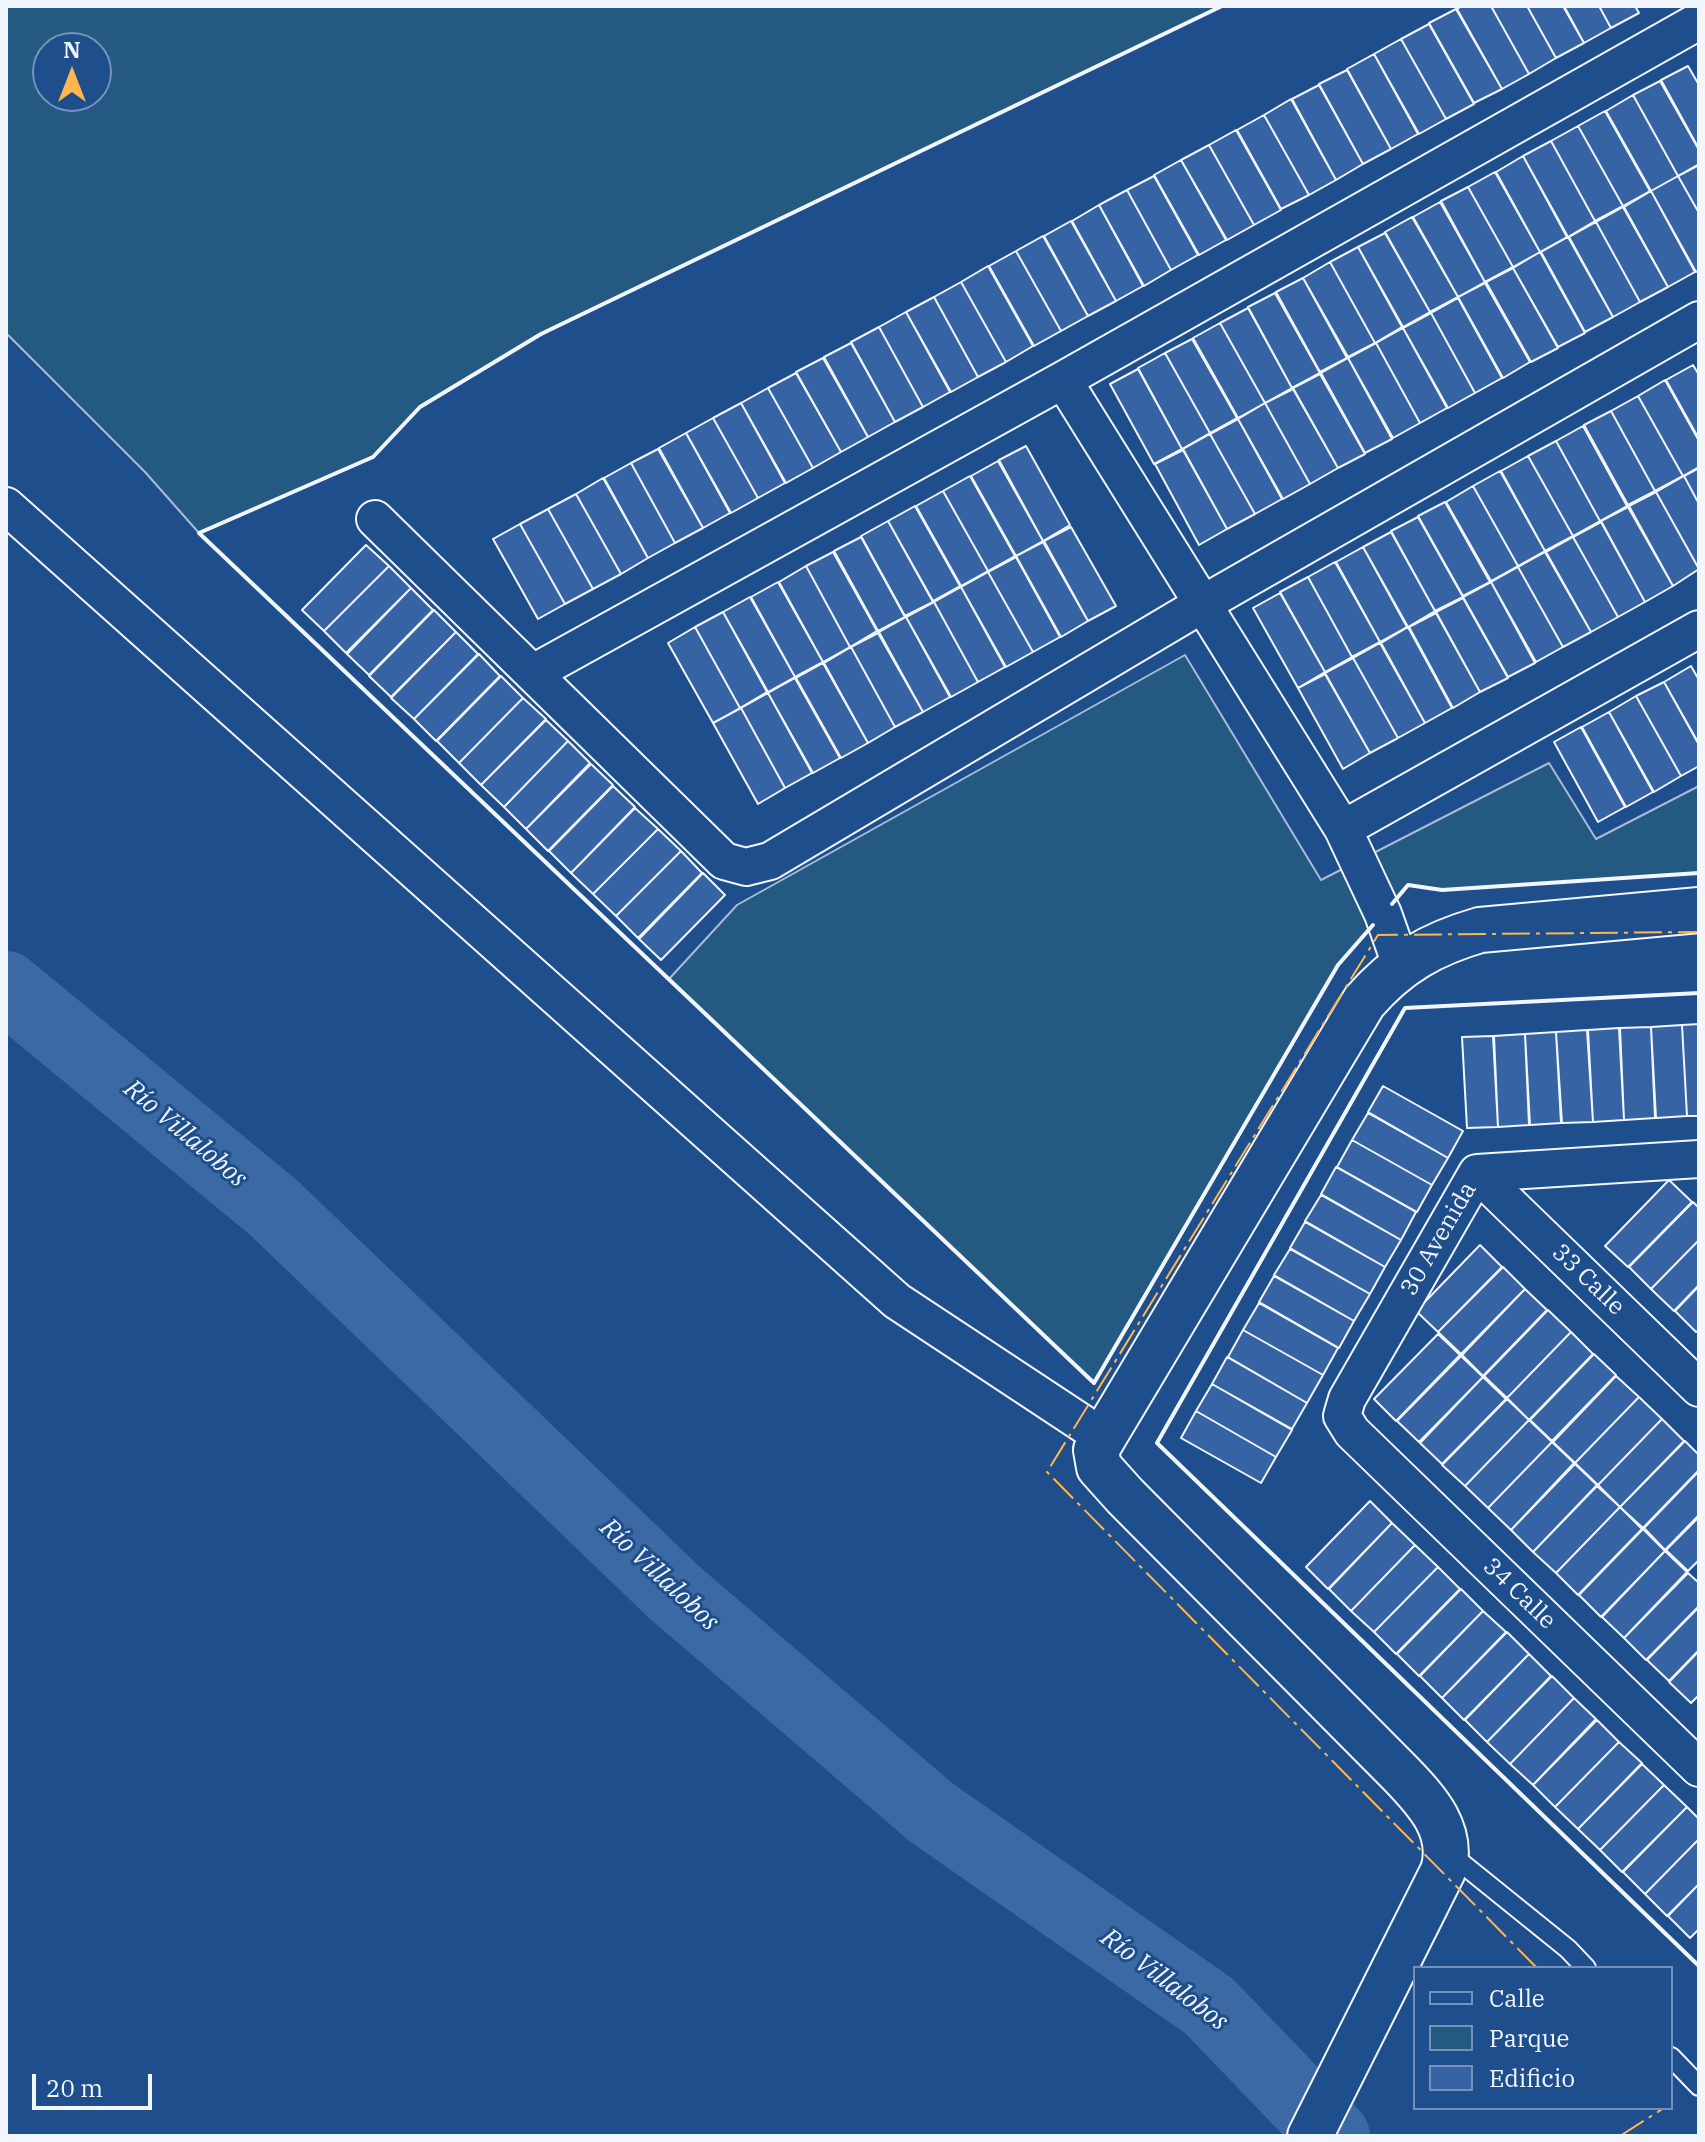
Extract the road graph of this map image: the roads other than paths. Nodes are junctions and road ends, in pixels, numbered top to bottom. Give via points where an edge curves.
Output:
1 (1699, 21) edge
2 (1699, 320) edge
3 (1063, 380) junction
4 (6, 506) edge
5 (375, 519) dead end
6 (1201, 605) junction
7 (1699, 629) edge
8 (535, 672) junction
9 (1343, 829) junction
10 (1699, 910) edge
11 (1401, 965) junction
12 (1699, 1159) edge
13 (1477, 1173) junction
14 (1699, 1388) edge
15 (1342, 1416) joint
16 (1103, 1437) junction
17 (1699, 1768) edge
18 (1445, 1861) junction
19 (1584, 1966) edge
20 (1673, 2059) edge
21 (1699, 2086) edge
22 (1310, 2136) edge

1 - 3 street
2 - 6 street
3 - 6 street
3 - 8 street
4 - 16 street via 897,1301
5 - 8 street
6 - 8 street via 770,861 746,867 724,861
6 - 9 street
7 - 9 street
9 - 11 street
10 - 11 main road via 1480,930 1445,940
11 - 16 main road via 1364,1002
12 - 13 street, 30 Avenida
13 - 14 street, 33 Calle
13 - 15 street, 30 Avenida
15 - 17 street, 34 Calle via 1352,1432
16 - 18 main road via 1096,1450 1099,1467 1416,1789 1440,1824
18 - 19 lane
18 - 22 main road
20 - 21 lane

